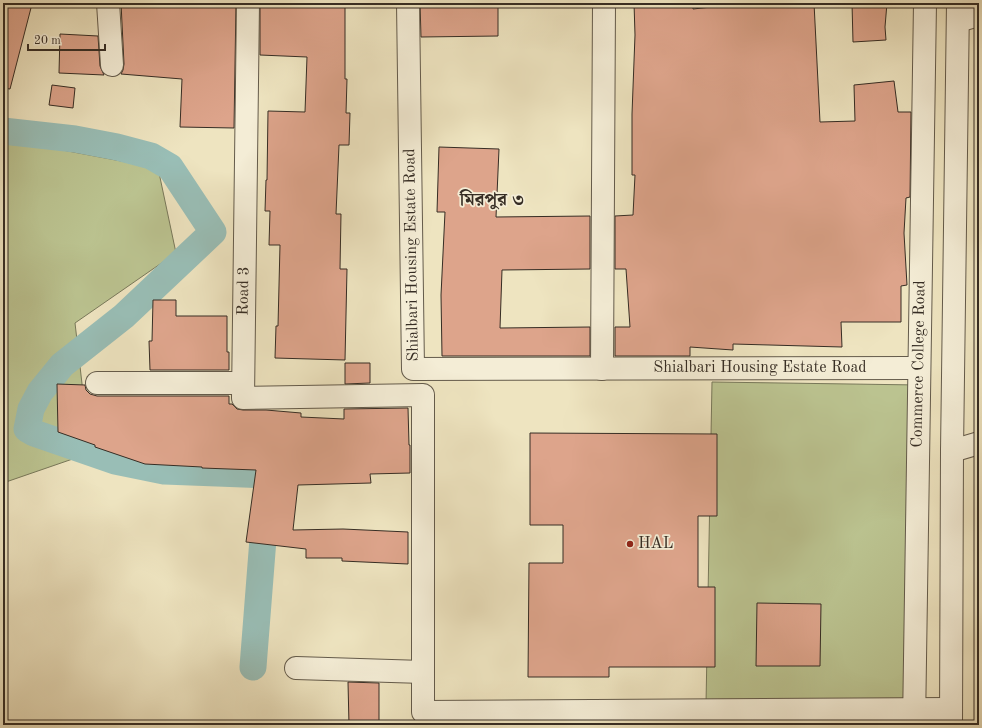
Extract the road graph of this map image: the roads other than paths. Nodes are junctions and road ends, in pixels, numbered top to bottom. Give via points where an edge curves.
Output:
1 (108, 3) edge
2 (248, 3) edge
3 (408, 3) edge
4 (604, 3) edge
5 (925, 3) edge
6 (958, 12) edge
7 (979, 15) edge
8 (112, 65) dead end
9 (602, 368) junction
10 (919, 368) junction
11 (97, 383) dead end
12 (243, 383) junction
13 (979, 443) edge
14 (952, 451) junction
15 (296, 668) dead end
16 (423, 672) junction
17 (914, 717) edge
18 (951, 717) edge

1 - 8 street
2 - 12 street, Road 3
3 - 9 street, Shialbari Housing Estate Road via 413,369
4 - 9 street
5 - 10 street, Commerce College Road
6 - 7 street
6 - 14 street
9 - 10 street, Shialbari Housing Estate Road
10 - 17 street, Commerce College Road
11 - 12 street
12 - 16 street, Road 3 via 243,398 423,395
13 - 14 street
14 - 18 street
15 - 16 street
16 - 17 street via 423,712
17 - 18 street

